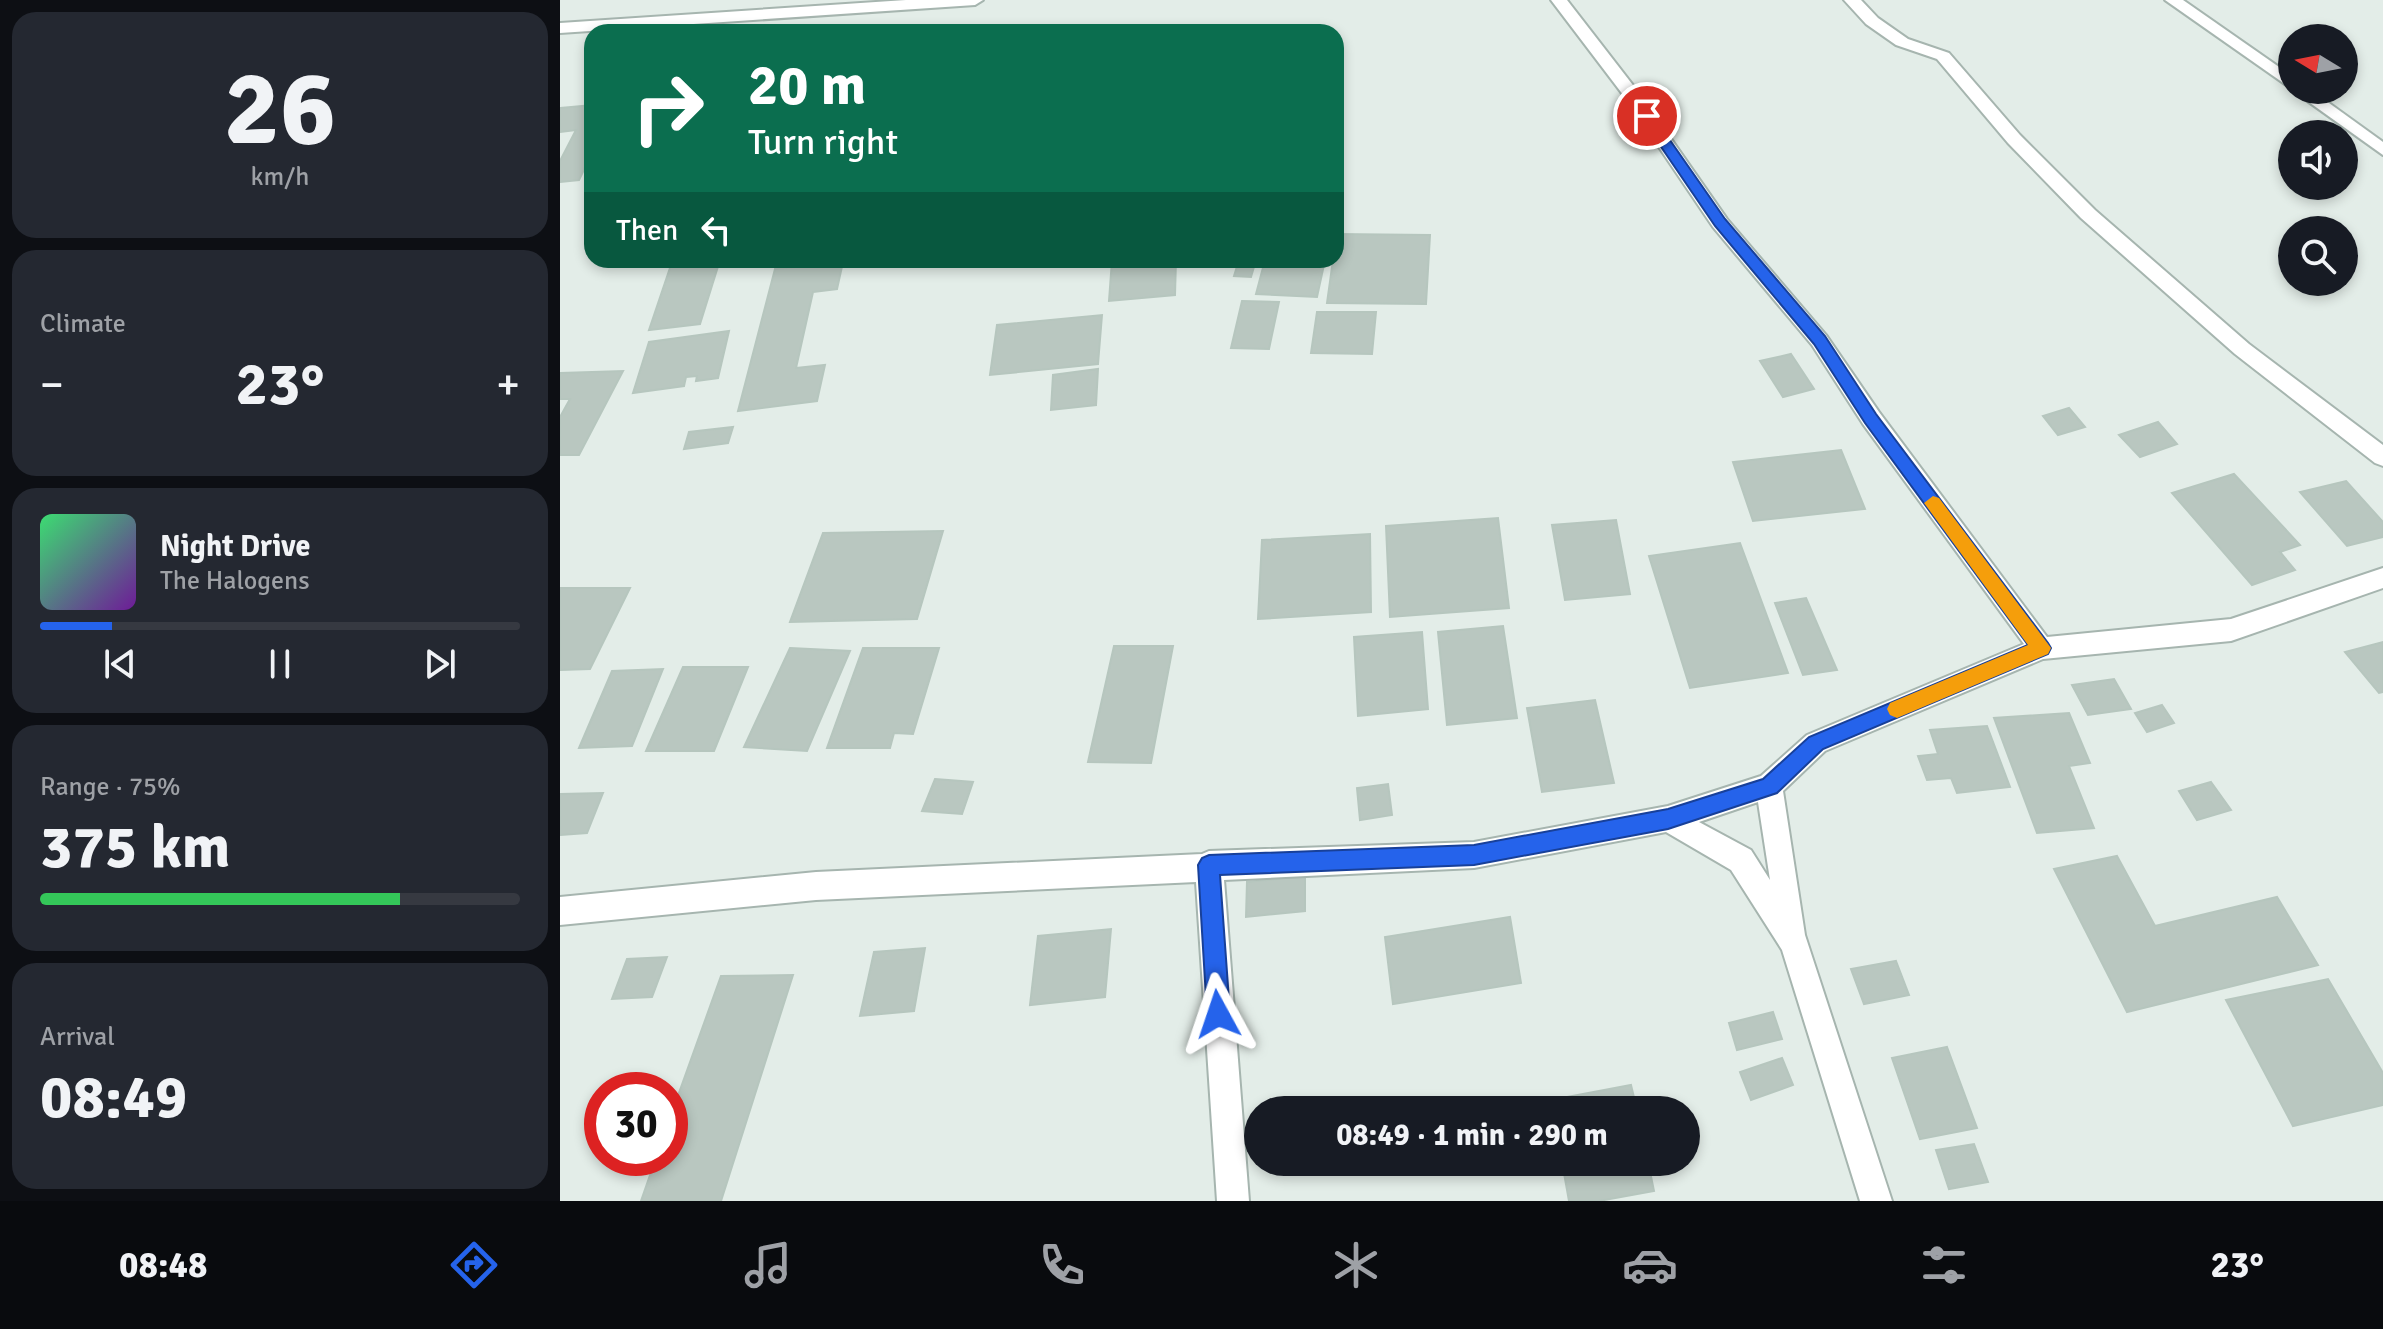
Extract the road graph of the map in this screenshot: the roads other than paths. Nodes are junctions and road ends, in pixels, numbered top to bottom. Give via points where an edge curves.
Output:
1 (975, 0) edge
2 (1559, 0) edge
3 (1852, 0) edge
4 (2173, 0) edge
5 (619, 24) edge
6 (584, 26) edge
7 (560, 28) edge
8 (2278, 74) edge
9 (2319, 104) edge
10 (2383, 150) edge
11 (2383, 457) edge
12 (2383, 578) edge
13 (2041, 648) junction
14 (1769, 786) junction
15 (1668, 819) junction
16 (1209, 865) junction
17 (560, 911) edge
18 (1794, 943) junction
19 (1233, 1201) edge
20 (1876, 1201) edge

1 - 5 street
2 - 13 street via 1711,210 1819,340
3 - 11 street via 1902,42 1943,56 2088,214 2242,349
4 - 8 street
6 - 7 street
9 - 10 street
12 - 13 street via 2231,630
13 - 14 street via 1816,743
14 - 15 street
14 - 18 street
15 - 16 street via 1474,855
15 - 18 street via 1741,860
16 - 17 street via 816,886
16 - 19 street
18 - 20 street

